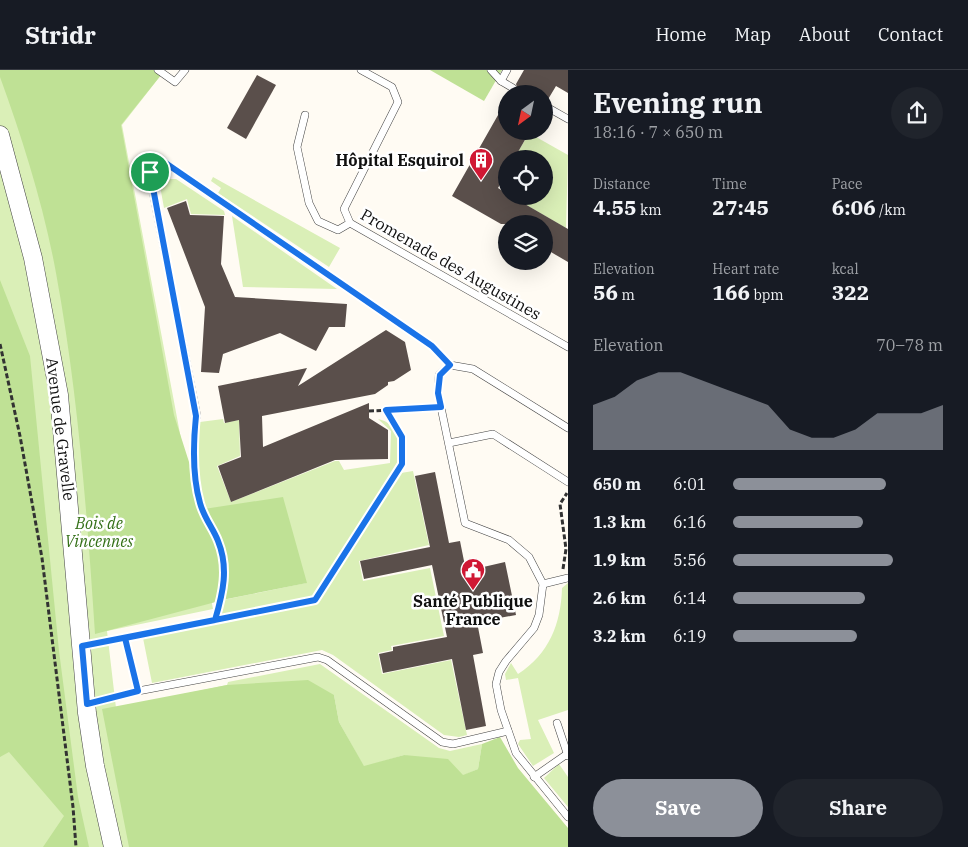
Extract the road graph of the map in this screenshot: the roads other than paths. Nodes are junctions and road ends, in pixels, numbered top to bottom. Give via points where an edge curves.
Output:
1 (158, 70) edge
2 (185, 70) edge
3 (361, 70) edge
4 (491, 70) edge
5 (507, 70) edge
6 (501, 81) junction
7 (508, 85) edge
8 (553, 111) edge
9 (305, 114) dead end
10 (568, 119) edge
11 (0, 135) edge
12 (350, 223) junction
13 (568, 347) edge
14 (450, 365) junction
15 (196, 416) road end
16 (568, 428) edge
17 (448, 443) junction
18 (568, 482) edge
19 (568, 578) edge
20 (543, 584) junction
21 (82, 646) junction
22 (138, 691) junction
23 (87, 704) junction
24 (557, 723) dead end
25 (508, 731) junction
26 (568, 755) edge
27 (534, 777) junction
28 (568, 817) edge
29 (113, 847) edge

1 - 2 lane via 175,82
3 - 12 lane, Promenade des Augustines via 392,88 398,102 344,209
4 - 6 lane
5 - 6 lane
6 - 7 lane
8 - 10 lane
9 - 12 lane via 297,147 309,203 318,221 338,230
11 - 21 street, Avenue de Gravelle via 33,258 59,395
12 - 13 lane, Promenade des Augustines
14 - 15 lane via 432,346 164,162 150,172
14 - 16 lane via 473,369
14 - 17 lane via 440,375 438,393
17 - 18 lane via 493,434
17 - 20 lane via 465,523 509,540 529,557
19 - 20 lane
20 - 25 lane via 534,628 506,661 496,684
21 - 22 lane via 125,638
21 - 23 street, Avenue de Gravelle
22 - 23 lane
22 - 25 lane via 318,657 327,660 442,742 454,744
23 - 29 street, Avenue de Gravelle
24 - 26 lane
25 - 27 lane via 516,753
26 - 27 lane
27 - 28 lane

